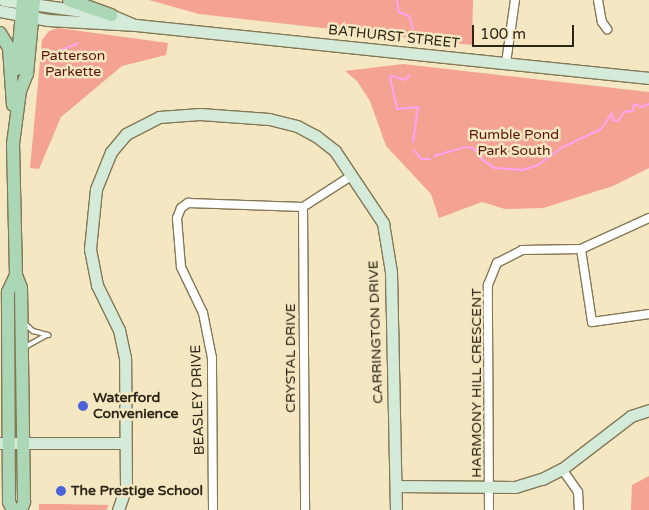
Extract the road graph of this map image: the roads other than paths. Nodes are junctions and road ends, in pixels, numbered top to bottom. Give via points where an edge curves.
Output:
1 (3, 0) edge
2 (69, 0) edge
3 (515, 0) edge
4 (598, 0) edge
5 (28, 6) edge
6 (0, 11) edge
7 (111, 15) junction
8 (136, 25) junction
9 (607, 29) dead end
10 (0, 33) edge
11 (506, 63) junction
12 (649, 78) edge
13 (16, 125) junction
14 (351, 176) junction
15 (303, 207) junction
16 (649, 218) edge
17 (581, 249) junction
18 (649, 314) edge
19 (10, 323) edge
20 (10, 349) edge
21 (649, 410) edge
22 (10, 442) edge
23 (125, 443) junction
24 (562, 469) junction
25 (396, 486) junction
26 (489, 486) junction
27 (13, 510) edge
28 (21, 510) edge
29 (118, 510) edge
30 (214, 510) edge
31 (305, 510) edge
32 (396, 510) edge
33 (489, 510) edge
34 (579, 510) edge

1 - 5 street, BATHURST STREET
2 - 7 main road
3 - 11 street
4 - 9 street via 602,22
5 - 6 street, BATHURST STREET
5 - 7 street, BATHURST STREET
5 - 8 street, BATHURST STREET via 110,26
5 - 13 main road via 17,74 20,91
7 - 8 street, BATHURST STREET
8 - 11 street, BATHURST STREET
10 - 13 main road via 9,48
11 - 12 street, BATHURST STREET
13 - 19 main road via 13,144 16,275 21,288
14 - 15 street
14 - 23 street, CARRINGTON DRIVE via 335,151 316,136 298,126 270,119 200,114 159,117 126,134 112,152 96,189 90,249 97,285 119,330 125,358
14 - 25 street, CARRINGTON DRIVE via 383,223 386,241 390,272
15 - 30 street, BEASLEY DRIVE via 188,203 181,208 177,218 181,267 204,313 212,358
15 - 31 street, CRYSTAL DRIVE
16 - 17 street, HARMONY HILL CRESCENT
17 - 18 street via 592,322
17 - 26 street, HARMONY HILL CRESCENT via 515,252 497,263 488,285
19 - 20 main road
19 - 20 lane via 48,335
20 - 22 main road
21 - 24 street via 631,416
22 - 23 street
22 - 27 main road via 9,502
22 - 28 main road via 24,502
23 - 29 street, CARRINGTON DRIVE via 126,487
24 - 26 street via 515,487
24 - 34 street via 578,492
25 - 26 street
25 - 32 street, CARRINGTON DRIVE
26 - 33 street, HARMONY HILL CRESCENT

